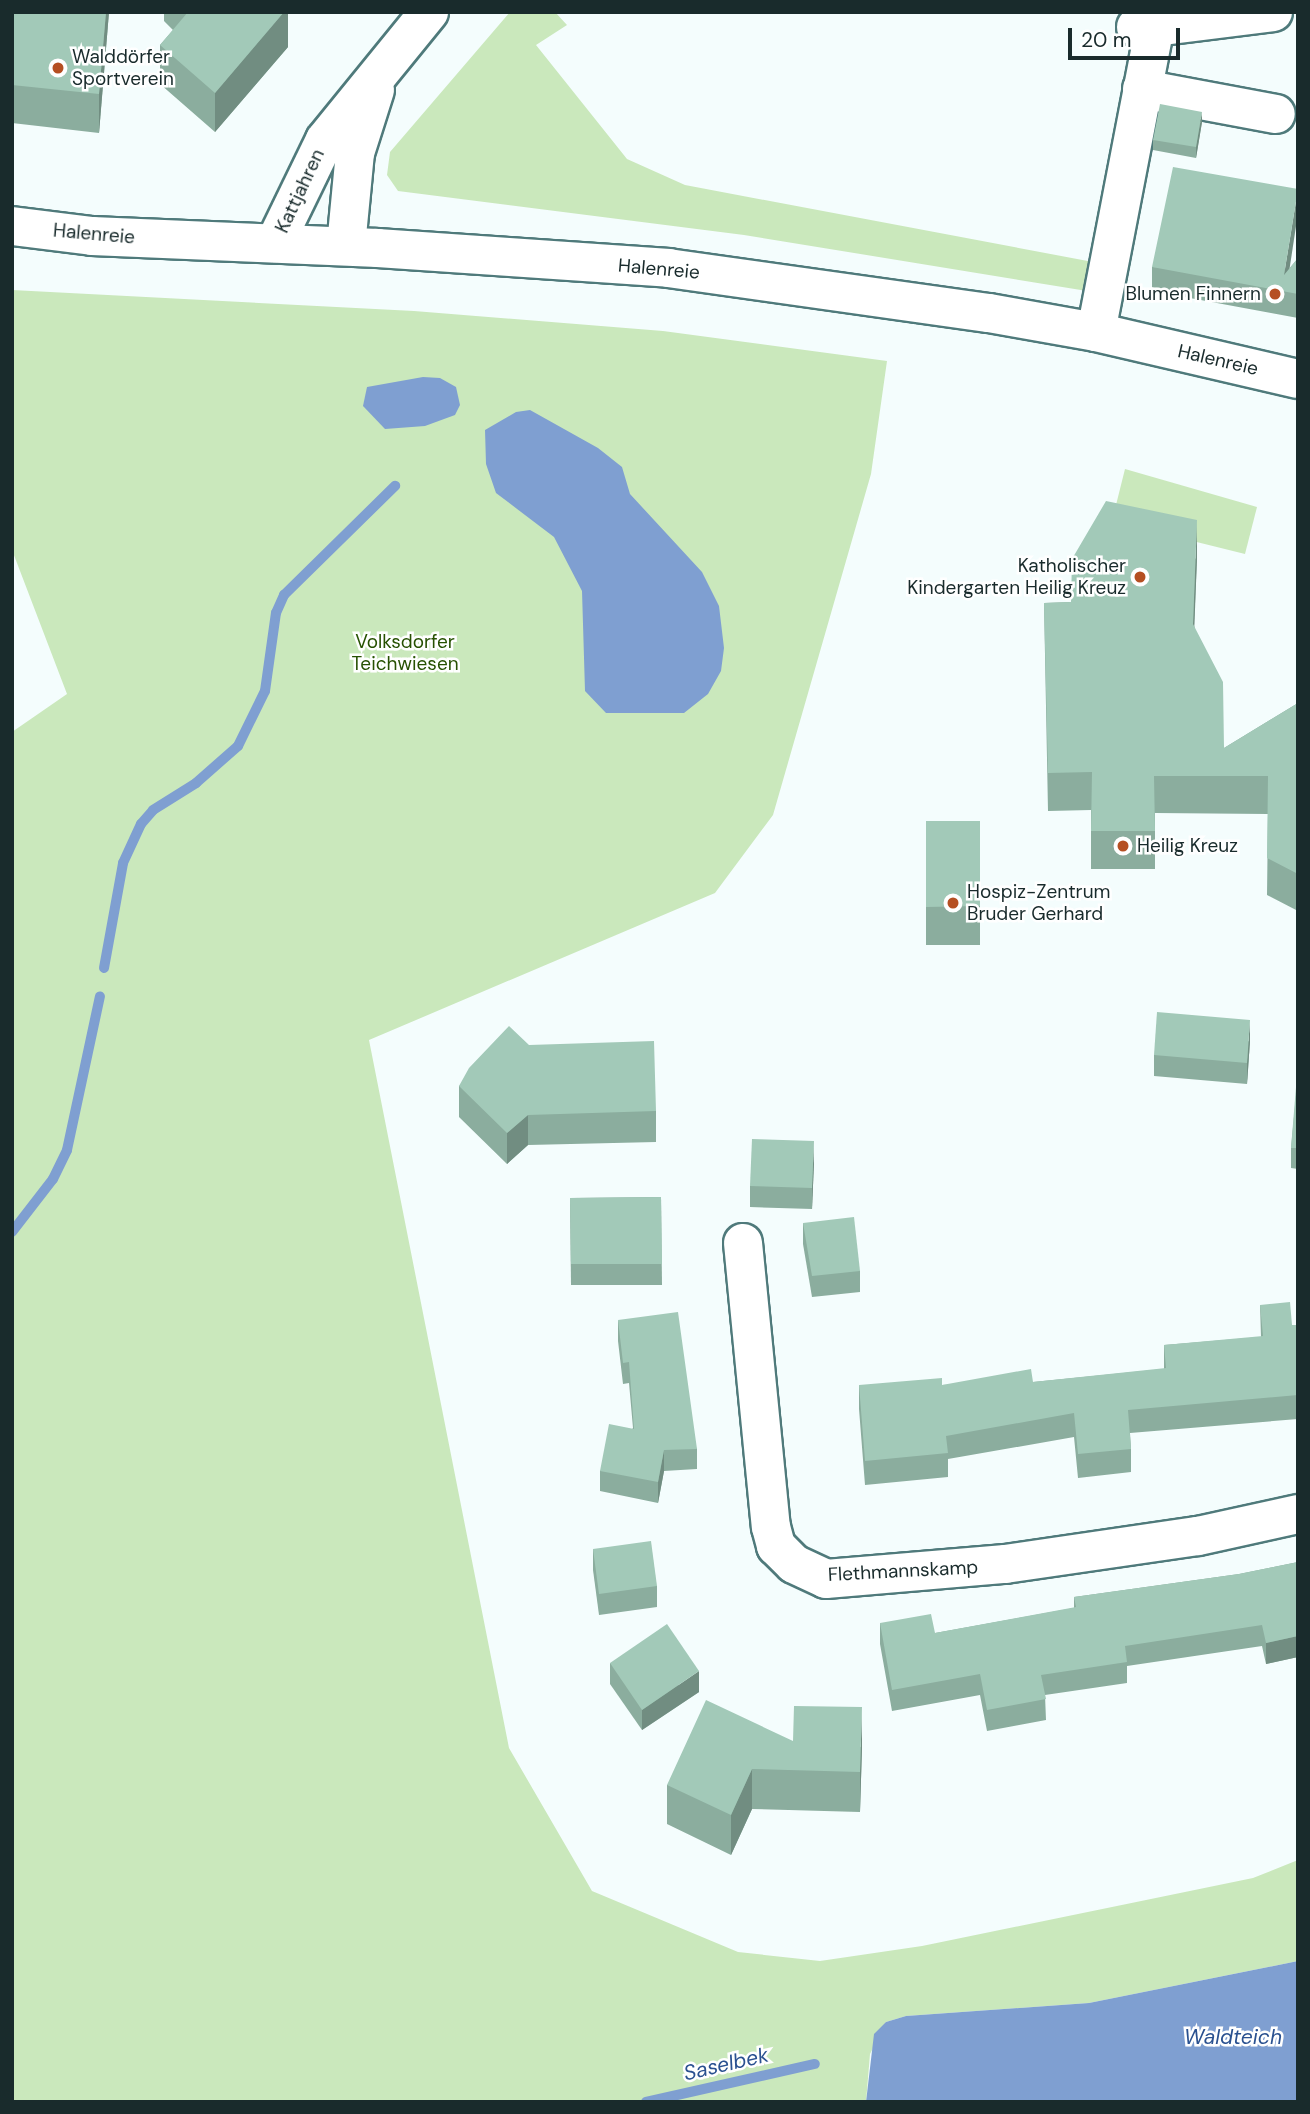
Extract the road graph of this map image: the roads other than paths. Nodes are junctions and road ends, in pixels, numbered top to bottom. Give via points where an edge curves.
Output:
1 (429, 12) edge
2 (1273, 12) edge
3 (380, 75) junction
4 (1142, 89) junction
5 (1276, 114) dead end
6 (12, 226) edge
7 (275, 243) junction
8 (346, 246) junction
9 (1096, 332) junction
10 (1298, 379) edge
11 (743, 1243) dead end
12 (1298, 1514) edge

1 - 3 street, Kattjahren
2 - 4 street via 1145,27
3 - 7 street, Kattjahren via 341,117 313,158
3 - 8 street, Kattjahren via 355,153
4 - 5 street
4 - 9 street
6 - 7 street, Halenreie via 92,236
7 - 8 street, Halenreie
8 - 9 street, Halenreie via 668,268 860,292
9 - 10 street, Halenreie
11 - 12 street, Flethmannskamp via 771,1527 776,1546 794,1564 826,1579 991,1566 1198,1536

